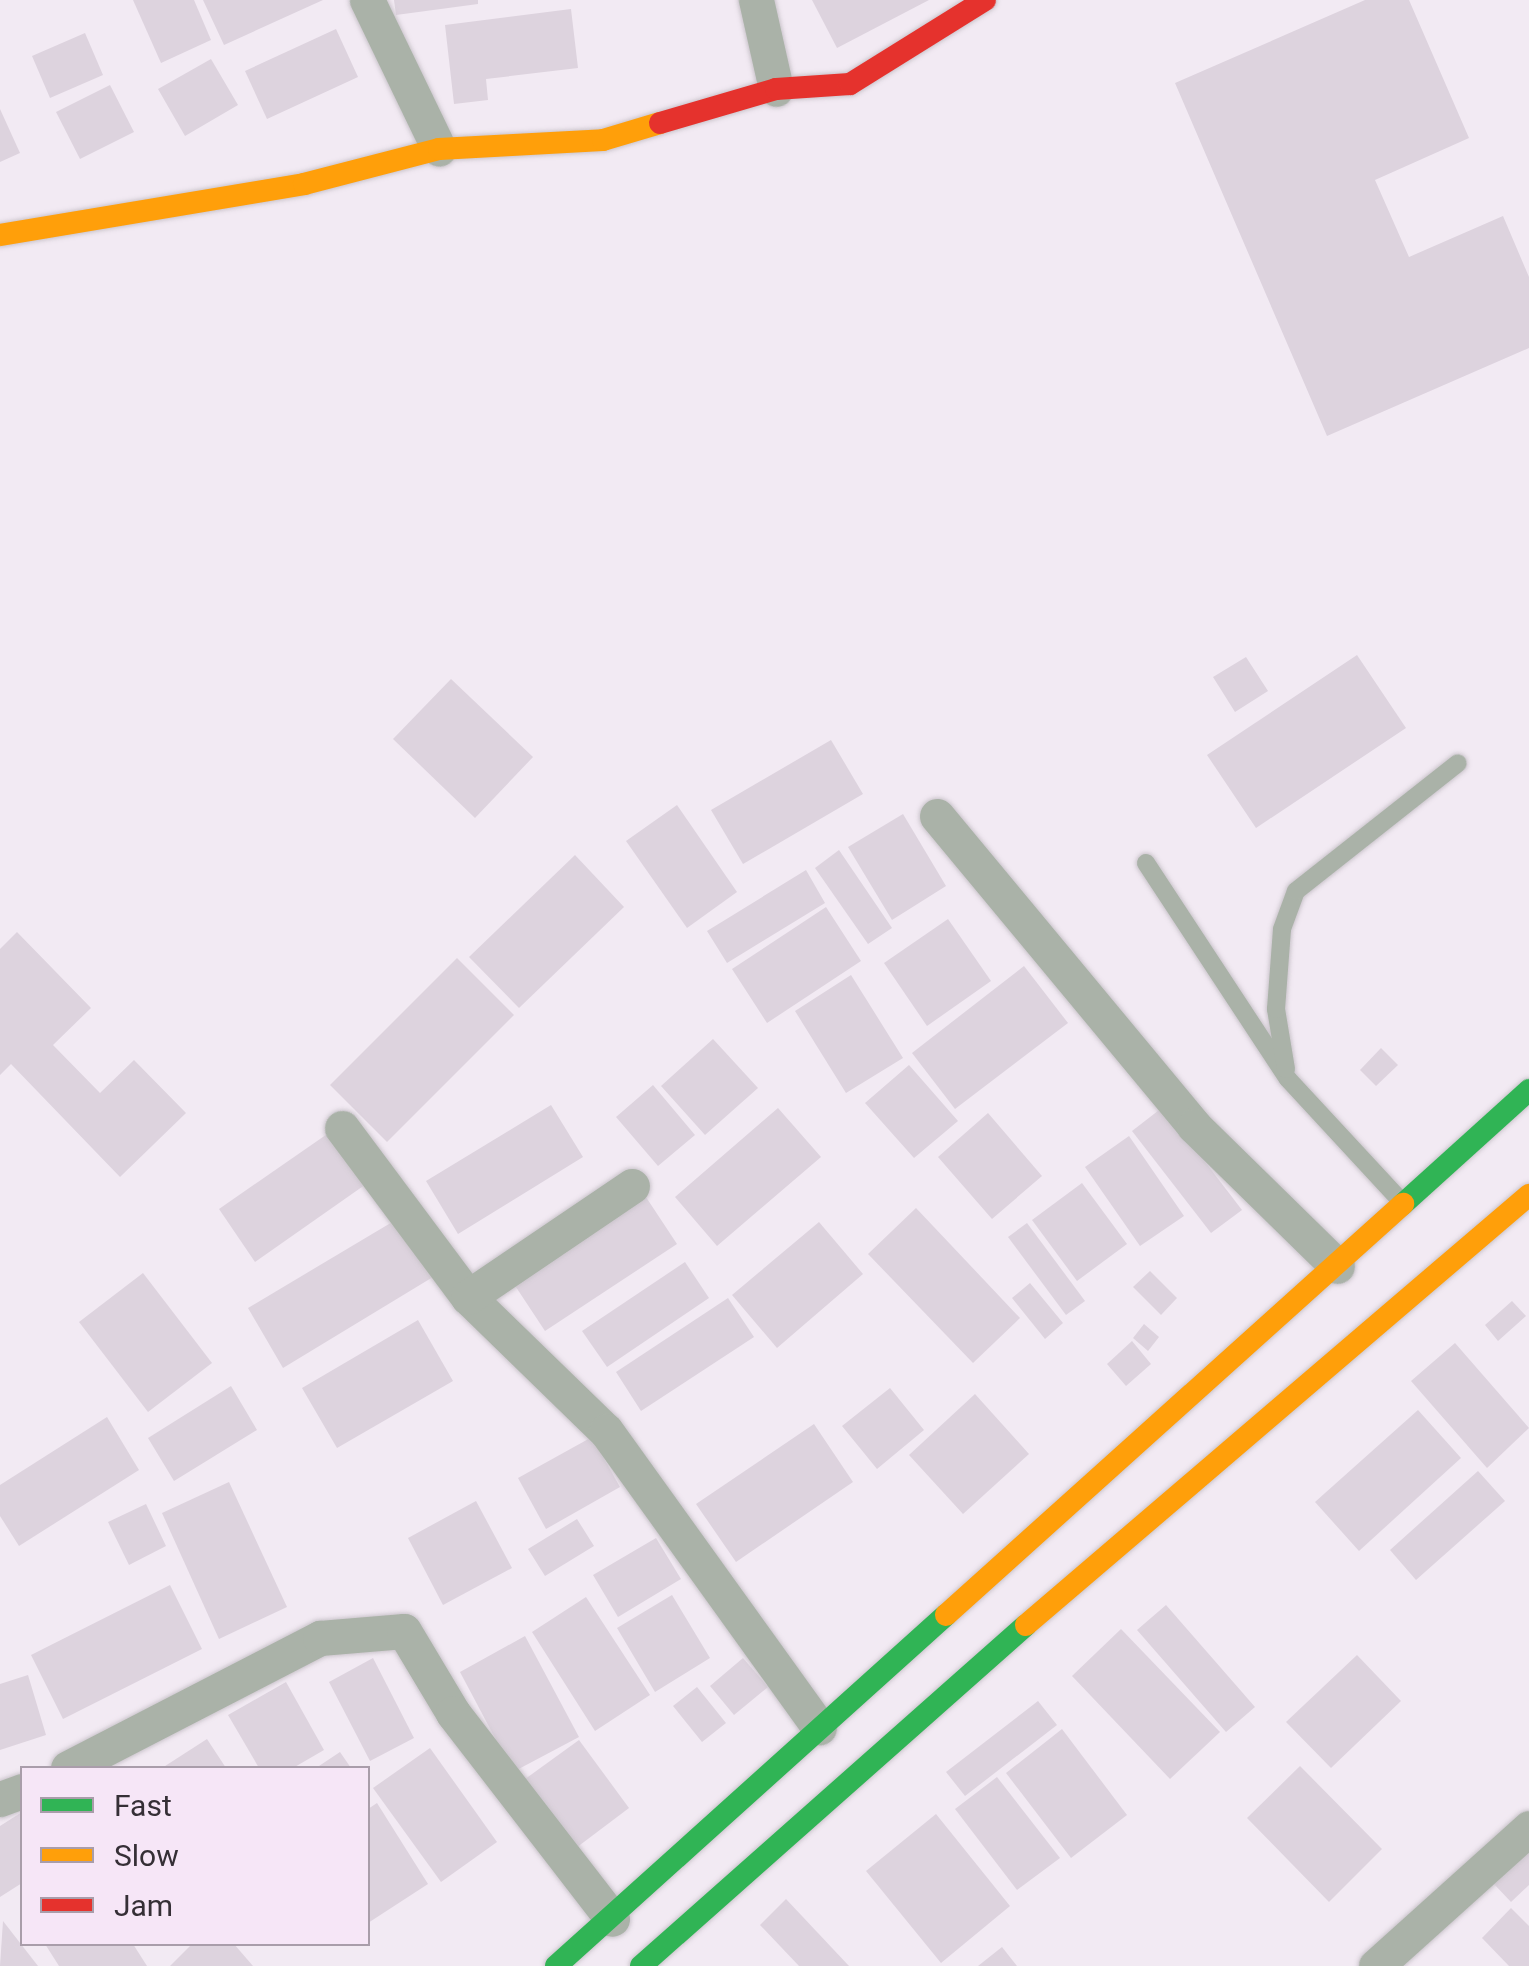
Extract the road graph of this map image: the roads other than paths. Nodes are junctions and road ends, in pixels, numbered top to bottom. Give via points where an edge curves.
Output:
1 (367, 0) edge
2 (756, 0) edge
3 (985, 0) edge
4 (776, 89) junction
5 (439, 149) junction
6 (0, 235) edge
7 (1458, 763) dead end
8 (936, 816) dead end
9 (1146, 863) dead end
10 (1288, 1079) junction
11 (1529, 1090) edge
12 (342, 1128) dead end
13 (632, 1186) dead end
14 (1529, 1196) edge
15 (1407, 1208) junction
16 (1337, 1266) junction
17 (468, 1297) junction
18 (819, 1727) junction
19 (72, 1766) edge
20 (1529, 1828) edge
21 (612, 1919) junction
22 (556, 1966) edge
23 (640, 1966) edge
24 (1376, 1966) edge

1 - 5 street
2 - 4 street
3 - 4 main road via 850,84
4 - 5 main road via 603,140
5 - 6 main road via 304,184
7 - 10 lane via 1296,891 1282,929 1276,1009
8 - 16 street via 1194,1126
9 - 10 lane
10 - 15 lane
11 - 15 main road
12 - 17 street
13 - 17 street
14 - 23 main road via 826,1796
15 - 16 main road
16 - 18 main road
17 - 18 street via 606,1431
18 - 21 main road
19 - 21 street via 320,1638 404,1631 453,1713
20 - 24 street
21 - 22 main road

